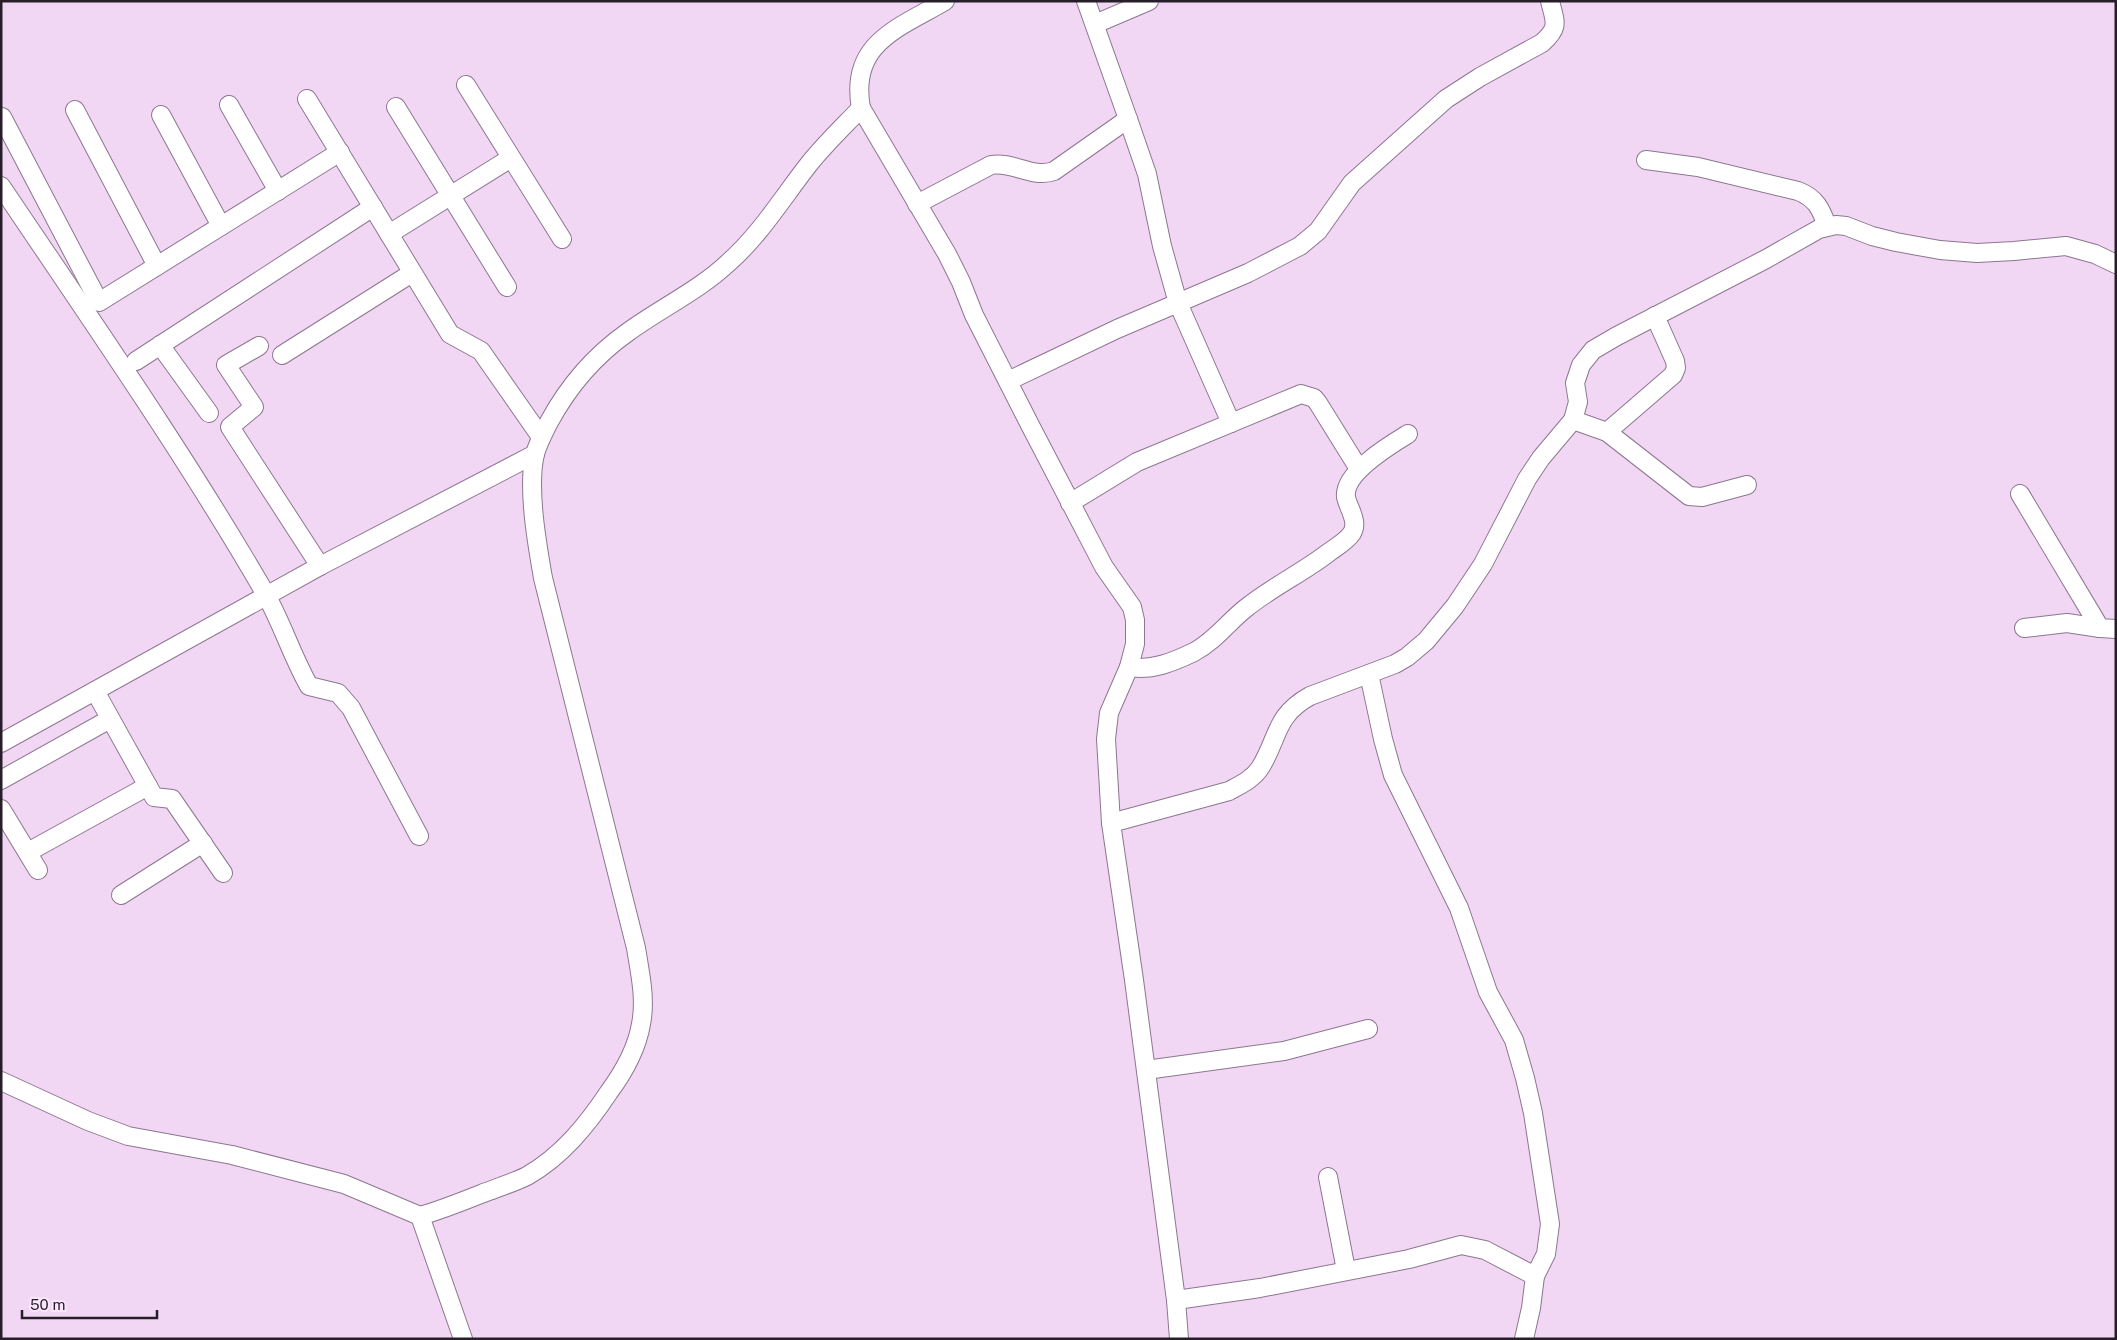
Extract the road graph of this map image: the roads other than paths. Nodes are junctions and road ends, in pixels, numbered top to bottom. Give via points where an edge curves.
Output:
1 (945, 1) edge
2 (1086, 1) edge
3 (1149, 1) edge
4 (1550, 1) edge
5 (1095, 24) junction
6 (466, 86) dead end
7 (307, 99) dead end
8 (229, 105) dead end
9 (396, 107) dead end
10 (861, 108) junction
11 (76, 110) dead end
12 (161, 115) dead end
13 (2, 117) edge
14 (1128, 119) junction
15 (340, 152) junction
16 (511, 158) junction
17 (1646, 160) dead end
18 (1, 186) edge
19 (278, 191) junction
20 (451, 196) junction
21 (917, 204) junction
22 (373, 207) junction
23 (221, 226) junction
24 (1826, 226) junction
25 (389, 234) junction
26 (562, 239) dead end
27 (2116, 264) edge
28 (157, 266) junction
29 (412, 272) junction
30 (507, 287) dead end
31 (1178, 303) junction
32 (1655, 316) junction
33 (160, 345) junction
34 (259, 346) dead end
35 (282, 355) dead end
36 (136, 361) dead end
37 (1008, 381) junction
38 (209, 414) dead end
39 (1573, 420) junction
40 (1231, 423) junction
41 (1608, 432) junction
42 (1408, 434) dead end
43 (541, 437) junction
44 (535, 454) junction
45 (1359, 469) junction
46 (1747, 485) dead end
47 (2020, 494) dead end
48 (1070, 503) junction
49 (320, 566) junction
50 (266, 596) junction
51 (2024, 628) dead end
52 (2108, 629) edge
53 (1128, 667) junction
54 (1369, 674) junction
55 (95, 691) junction
56 (110, 719) junction
57 (1, 743) edge
58 (1, 780) edge
59 (148, 786) junction
60 (1, 809) edge
61 (1112, 822) junction
62 (419, 836) dead end
63 (203, 843) junction
64 (28, 852) junction
65 (38, 870) dead end
66 (223, 873) dead end
67 (121, 895) dead end
68 (1368, 1029) dead end
69 (1146, 1070) junction
70 (1, 1081) edge
71 (1328, 1177) dead end
72 (420, 1216) junction
73 (1346, 1270) junction
74 (1535, 1276) junction
75 (1176, 1300) junction
76 (463, 1339) edge
77 (1179, 1339) edge
78 (1524, 1339) edge

1 - 10 street via 878,42 860,76
2 - 5 street
3 - 5 street
4 - 31 street via 1556,24 1550,36 1446,99 1352,183 1318,231 1300,246
5 - 14 street
6 - 16 street
7 - 15 street
8 - 19 street
9 - 20 street
10 - 21 street
10 - 43 street via 811,161 751,241 730,262 601,352 580,374
11 - 28 street
12 - 23 street
13 - 28 street via 99,302
14 - 21 street via 1054,171 1041,174 1001,163 991,165
14 - 31 street via 1147,174
15 - 19 street
15 - 22 street
16 - 20 street
16 - 26 street
17 - 24 street via 1698,167 1798,191 1816,201
18 - 50 street via 197,480
19 - 23 street
20 - 25 street
20 - 30 street
21 - 37 street via 947,254
22 - 25 street
22 - 33 street
23 - 28 street
24 - 27 street via 1846,226 1880,238 1940,250 2014,252 2066,246
24 - 32 street
25 - 29 street
29 - 35 street
29 - 43 street via 450,334 481,351
31 - 37 street
31 - 40 street
32 - 39 street via 1609,340 1586,357 1576,374 1577,409
32 - 41 street via 1676,368 1673,375
33 - 36 street
33 - 38 street
34 - 49 street via 226,365 254,407 230,427
37 - 48 street
39 - 41 street
39 - 54 street via 1527,479 1483,564 1456,606 1417,650 1395,664
40 - 45 street via 1293,397 1308,395 1318,403
40 - 48 street via 1137,462
41 - 46 street via 1689,496 1702,497
42 - 45 street
43 - 44 street
44 - 49 street
44 - 72 street via 536,533 542,578 636,948 643,995 641,1024 620,1077 591,1119 554,1156 527,1176
45 - 53 street via 1348,484 1346,497 1354,522 1353,532 1344,540 1244,609 1213,640 1195,651 1166,664 1143,669
47 - 52 street
48 - 53 street via 1104,567 1132,607 1136,632
49 - 50 street
50 - 55 street
50 - 62 street via 309,686 332,690 344,698
51 - 52 street via 2067,623
53 - 61 street via 1106,725
54 - 61 street via 1298,703 1282,719 1260,768 1236,787
54 - 74 street via 1393,775 1459,908 1488,992 1514,1040 1532,1113 1550,1224 1546,1254
55 - 56 street
55 - 57 street
56 - 58 street
56 - 59 street
59 - 63 street via 154,797 172,799
59 - 64 street
60 - 64 street
61 - 69 street
63 - 66 street
63 - 67 street
64 - 65 street
68 - 69 street via 1284,1051
69 - 75 street
70 - 72 street via 128,1136 232,1155 344,1184
71 - 73 street
72 - 76 street
73 - 74 street via 1461,1246 1485,1250
73 - 75 street via 1260,1288
74 - 78 street
75 - 77 street

